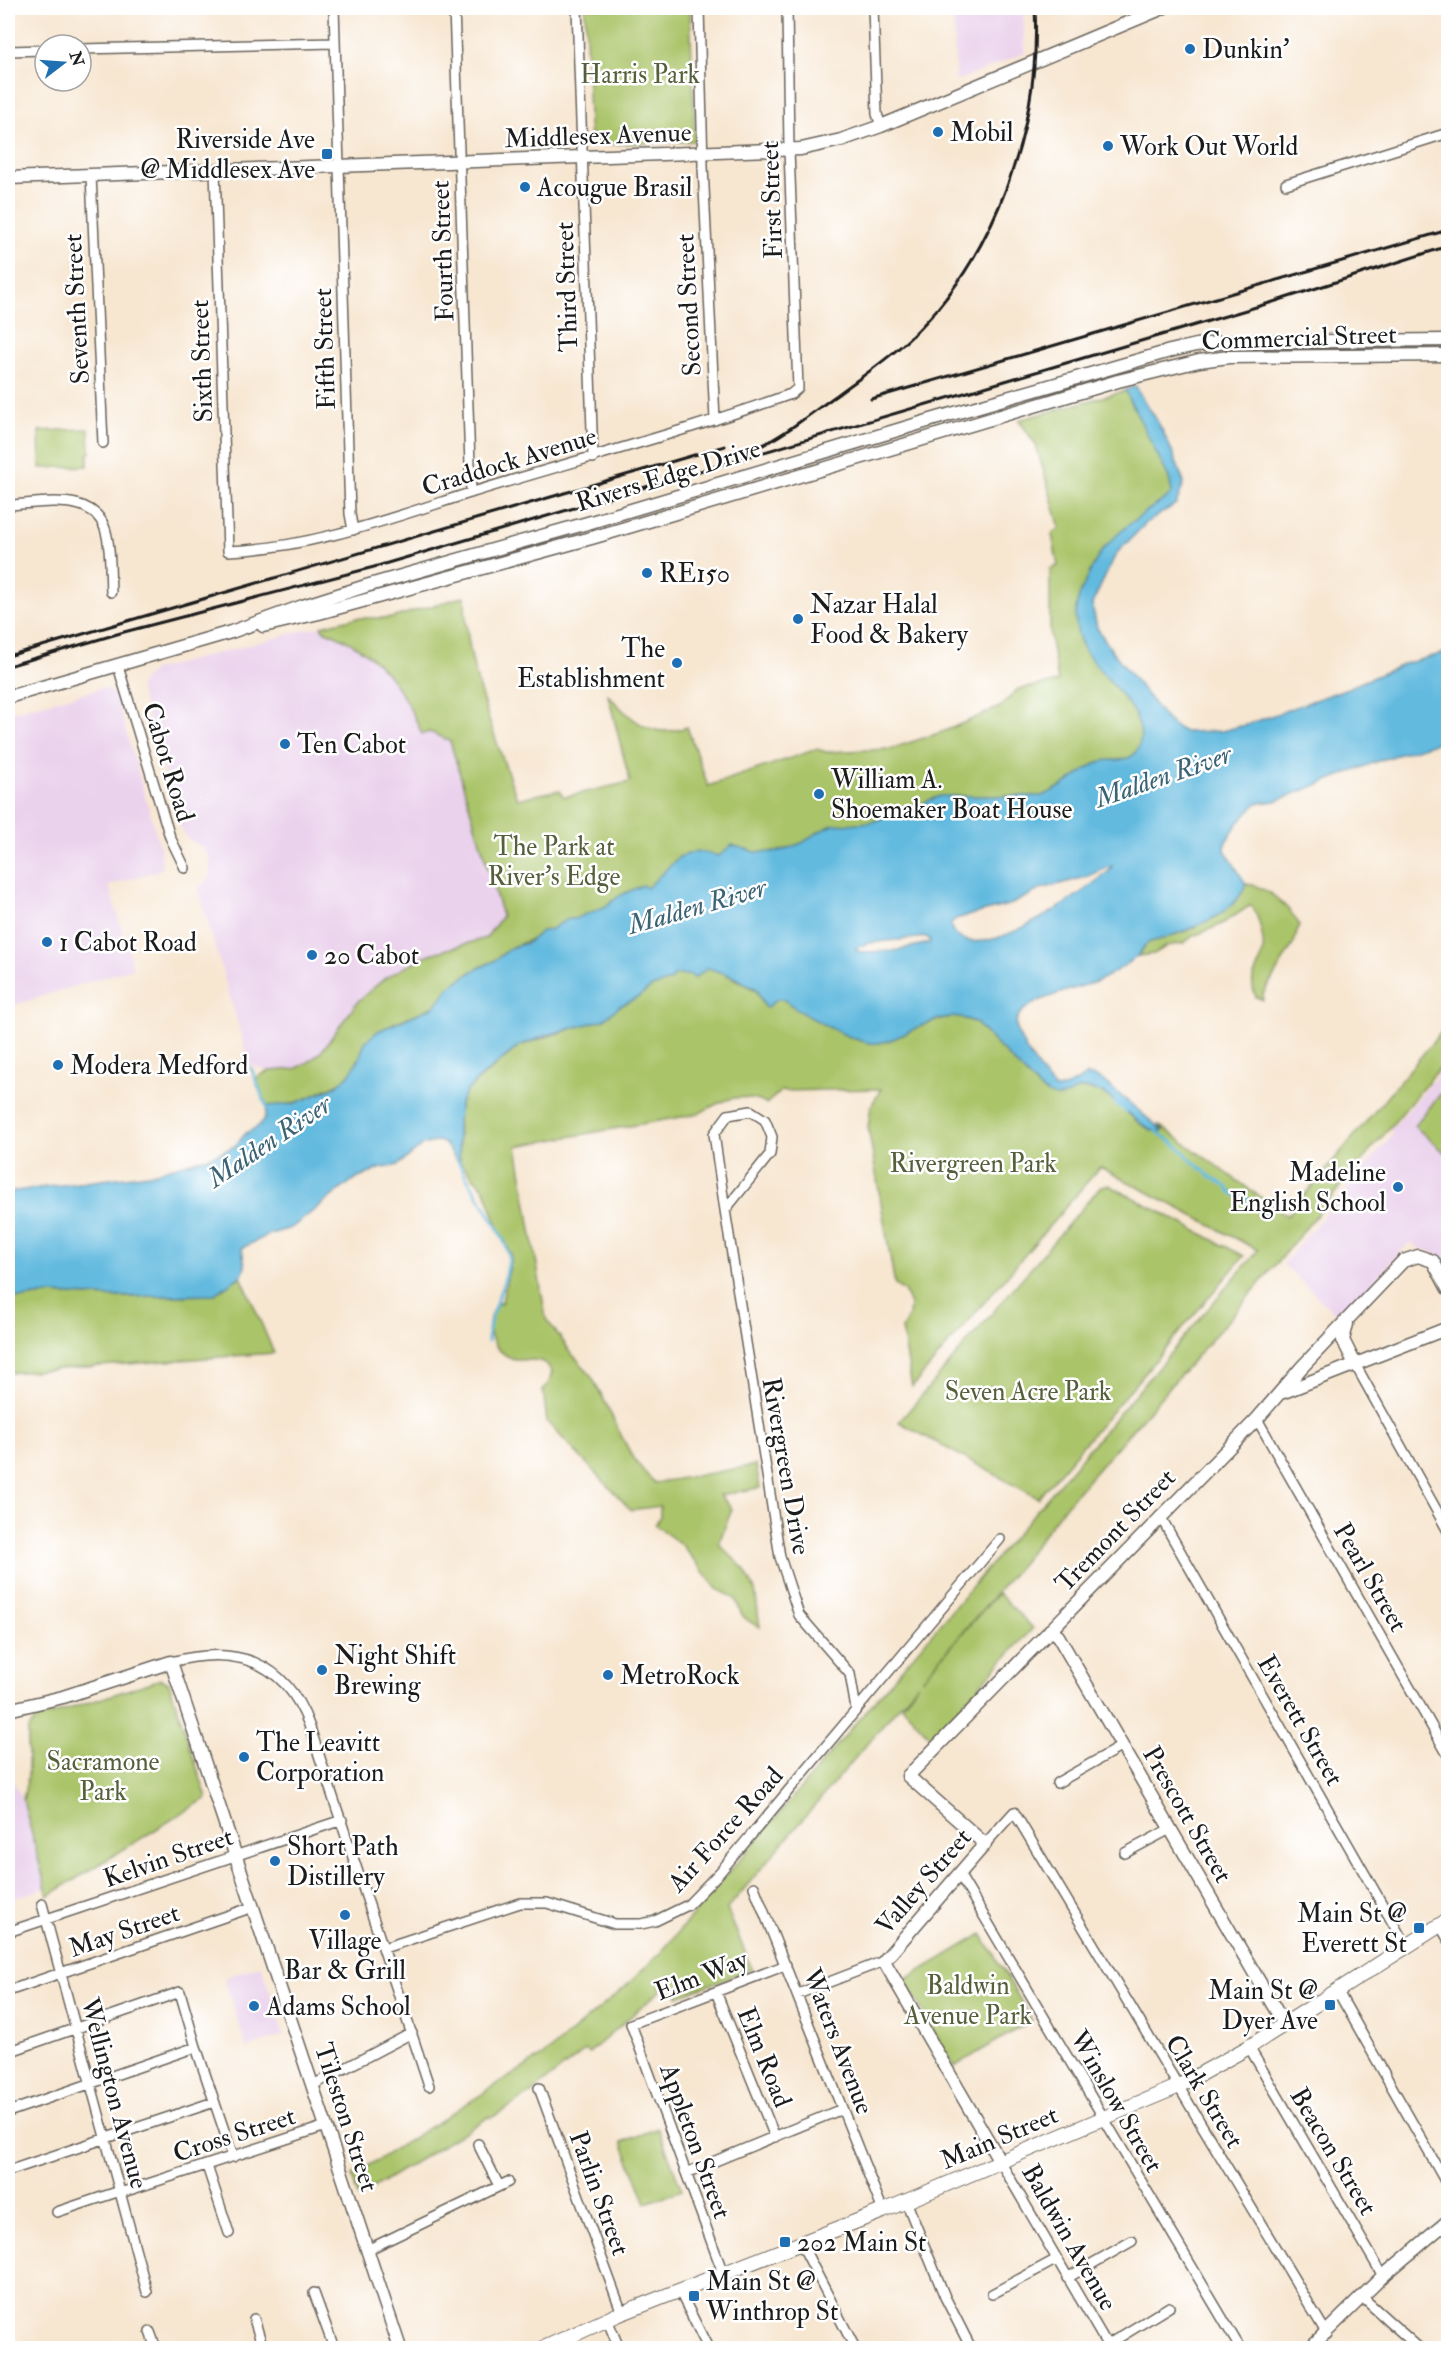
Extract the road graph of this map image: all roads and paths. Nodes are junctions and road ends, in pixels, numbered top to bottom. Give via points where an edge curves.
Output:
1 (334, 8) edge
2 (454, 8) edge
3 (577, 8) edge
4 (699, 8) edge
5 (787, 8) edge
6 (873, 8) edge
7 (1163, 8) edge
8 (335, 43) junction
9 (93, 49) edge
10 (33, 50) edge
11 (8, 51) edge
12 (881, 126) junction
13 (1449, 133) edge
14 (789, 150) junction
15 (703, 153) junction
16 (582, 158) junction
17 (460, 163) junction
18 (339, 166) junction
19 (215, 170) junction
20 (92, 174) junction
21 (8, 178) edge
22 (1286, 184) dead end
23 (1449, 340) edge
24 (1449, 356) edge
25 (1119, 365) joint
26 (1118, 381) joint
27 (795, 390) joint
28 (715, 420) junction
29 (103, 443) dead end
30 (593, 458) junction
31 (471, 493) junction
32 (8, 505) edge
33 (353, 530) junction
34 (228, 551) joint
35 (111, 592) dead end
36 (231, 632) junction
37 (118, 666) junction
38 (8, 697) edge
39 (185, 868) dead end
40 (725, 1210) junction
41 (1449, 1289) edge
42 (1353, 1314) junction
43 (1449, 1328) edge
44 (1355, 1364) junction
45 (1278, 1396) junction
46 (1257, 1419) junction
47 (1160, 1516) junction
48 (1449, 1531) edge
49 (1000, 1539) dead end
50 (1050, 1630) junction
51 (171, 1662) junction
52 (856, 1709) junction
53 (8, 1710) edge
54 (1122, 1746) junction
55 (1449, 1755) edge
56 (1057, 1783) dead end
57 (342, 1820) junction
58 (1170, 1828) junction
59 (985, 1844) junction
60 (1125, 1853) dead end
61 (236, 1856) junction
62 (1049, 1868) joint
63 (958, 1874) junction
64 (754, 1887) dead end
65 (42, 1904) dead end
66 (253, 1907) junction
67 (46, 1920) junction
68 (1444, 1922) edge
69 (8, 1932) edge
70 (1449, 1939) edge
71 (1406, 1946) junction
72 (384, 1948) junction
73 (884, 1961) junction
74 (786, 1965) junction
75 (61, 1973) junction
76 (1337, 1990) junction
77 (8, 1992) edge
78 (716, 1992) junction
79 (798, 1994) junction
80 (631, 2024) joint
81 (1284, 2024) junction
82 (76, 2028) junction
83 (412, 2033) junction
84 (196, 2047) junction
85 (1249, 2047) junction
86 (8, 2052) edge
87 (91, 2083) junction
88 (313, 2085) junction
89 (429, 2086) dead end
90 (1177, 2087) junction
91 (539, 2088) dead end
92 (214, 2102) junction
93 (842, 2109) junction
94 (8, 2112) edge
95 (1104, 2119) junction
96 (326, 2126) junction
97 (775, 2137) junction
98 (106, 2138) junction
99 (478, 2144) dead end
100 (232, 2157) junction
101 (1001, 2163) junction
102 (207, 2166) junction
103 (8, 2171) edge
104 (686, 2174) junction
105 (508, 2182) dead end
106 (499, 2186) junction
107 (1449, 2186) edge
108 (120, 2192) junction
109 (906, 2201) junction
110 (883, 2211) junction
111 (57, 2212) dead end
112 (1447, 2226) edge
113 (229, 2233) dead end
114 (1132, 2241) dead end
115 (801, 2243) junction
116 (367, 2250) junction
117 (1057, 2259) junction
118 (723, 2272) junction
119 (1383, 2276) junction
120 (1067, 2278) junction
121 (679, 2290) junction
122 (147, 2292) dead end
123 (314, 2293) dead end
124 (992, 2294) dead end
125 (1362, 2297) junction
126 (1169, 2307) dead end
127 (622, 2313) junction
128 (254, 2319) dead end
129 (607, 2319) junction
130 (150, 2332) dead end
131 (1327, 2334) junction
132 (1108, 2347) edge
133 (156, 2349) edge
134 (263, 2349) edge
135 (334, 2349) edge
136 (400, 2349) edge
137 (544, 2349) edge
138 (619, 2349) edge
139 (708, 2349) edge
140 (855, 2349) edge
141 (971, 2349) edge
142 (1240, 2349) edge
143 (1310, 2349) edge
144 (1419, 2349) edge

1 - 8 street, Fifth Street
2 - 17 street, Fourth Street
3 - 16 street, Third Street
4 - 15 street, Second Street
5 - 14 street, First Street
6 - 12 street via 877,114
7 - 12 main road, Middlesex Avenue
8 - 9 street
8 - 18 street, Fifth Street
10 - 11 street
12 - 14 main road, Middlesex Avenue via 827,144
13 - 22 street
14 - 15 main road, Middlesex Avenue
14 - 27 street, First Street via 799,384
15 - 16 main road, Middlesex Avenue
15 - 28 street, Second Street
16 - 17 main road, Middlesex Avenue
16 - 30 street, Third Street
17 - 18 main road, Middlesex Avenue
17 - 31 street, Fourth Street
18 - 19 main road, Middlesex Avenue
18 - 33 street, Fifth Street
19 - 20 main road, Middlesex Avenue
19 - 34 street, Sixth Street
20 - 21 main road, Middlesex Avenue
20 - 29 street, Seventh Street
23 - 25 main road, Commercial Street via 1228,342 1196,345
24 - 26 main road, Commercial Street via 1229,357
25 - 36 main road, Rivers Edge Drive via 366,586
26 - 36 main road, Rivers Edge Drive via 586,539 312,615
27 - 28 street, Craddock Avenue
28 - 30 street, Craddock Avenue
30 - 31 street, Craddock Avenue
31 - 33 street, Craddock Avenue
32 - 35 street via 77,503 91,509 106,532
33 - 34 street, Craddock Avenue via 280,547
36 - 37 main road, Rivers Edge Drive
37 - 38 main road, Rivers Edge Drive
37 - 39 street, Cabot Road via 170,837
40 - 40 street, Rivergreen Drive via 770,1154 769,1128 765,1120 751,1111 728,1115 714,1134
40 - 52 street, Rivergreen Drive via 780,1557 799,1615 850,1674
41 - 42 main road, Tremont Street via 1433,1261 1424,1256 1411,1257 1403,1260
42 - 44 main road, Tremont Street via 1343,1340
42 - 45 main road, Tremont Street
43 - 44 main road
44 - 45 main road
44 - 48 street
45 - 46 main road, Tremont Street
46 - 47 main road, Tremont Street
46 - 55 street, Pearl Street
47 - 50 main road, Tremont Street
47 - 71 street, Everett Street
49 - 52 street, Air Force Road
50 - 54 main road, Prescott Street via 1058,1636
50 - 59 main road, Tremont Street via 908,1776
51 - 53 main road
51 - 57 street via 211,1654 237,1657 254,1662 282,1681 294,1693 306,1717
51 - 61 main road, Tileston Street
52 - 72 street, Air Force Road via 703,1892 674,1913 641,1924 615,1924 547,1903 520,1903
54 - 56 street
54 - 58 main road, Prescott Street
57 - 61 street, Kelvin Street
57 - 72 street
58 - 60 street
58 - 81 main road, Prescott Street
59 - 62 street, Valley Street via 1014,1812
59 - 63 main road, Valley Street
61 - 66 main road, Tileston Street
61 - 67 street, Kelvin Street
62 - 90 street, Clark Street
63 - 73 main road, Valley Street
63 - 95 street, Winslow Street
64 - 74 street, Waters Avenue
65 - 67 street, Wellington Avenue
66 - 75 street, May Street
66 - 88 main road, Tileston Street
67 - 69 street, Kelvin Street
67 - 75 street, Wellington Avenue
68 - 70 street
68 - 71 main road, Main Street
71 - 76 main road, Main Street
72 - 83 street
73 - 79 street, Valley Street
73 - 101 main road, Baldwin Avenue
74 - 78 street, Elm Way
74 - 79 street, Waters Avenue
75 - 77 street, May Street
75 - 82 street, Wellington Avenue
76 - 81 main road, Main Street
76 - 107 street
78 - 80 street, Elm Way
78 - 97 street, Elm Road
79 - 93 street, Waters Avenue
80 - 104 street, Appleton Street
81 - 85 main road, Main Street
82 - 84 street via 180,1992
82 - 86 street
82 - 87 street, Wellington Avenue
83 - 88 street
83 - 89 street
84 - 87 street
84 - 92 street
85 - 90 main road, Main Street
85 - 119 street, Beacon Street
87 - 94 street
87 - 98 street, Wellington Avenue
88 - 96 main road, Tileston Street
90 - 95 main road, Main Street
90 - 131 street, Clark Street
91 - 127 street, Parlin Street
92 - 98 street
92 - 100 street
93 - 97 street
93 - 110 street, Waters Avenue
95 - 101 main road, Main Street
95 - 142 street, Winslow Street
96 - 100 street, Cross Street
96 - 116 main road, Tileston Street
97 - 104 street
98 - 103 street
98 - 108 street, Wellington Avenue
99 - 106 street
100 - 102 street, Cross Street
101 - 109 main road, Main Street
101 - 117 street, Baldwin Avenue
102 - 108 street, Cross Street
102 - 113 street
104 - 118 street, Appleton Street
105 - 106 street
106 - 116 street
108 - 111 street, Cross Street
108 - 122 street, Wellington Avenue
109 - 110 main road, Main Street
109 - 141 street
110 - 115 main road, Main Street
112 - 119 main road
114 - 120 street
115 - 118 main road, Main Street
115 - 140 street
116 - 136 main road, Tileston Street
117 - 120 street, Baldwin Avenue
117 - 124 street
118 - 121 main road, Main Street
119 - 125 main road
120 - 132 street, Baldwin Avenue
121 - 127 main road, Main Street
121 - 139 street
123 - 135 street
125 - 131 main road
125 - 144 street
126 - 132 street
127 - 129 main road, Main Street
128 - 134 street
129 - 137 main road, Main Street
129 - 138 street
130 - 133 street
131 - 143 main road

